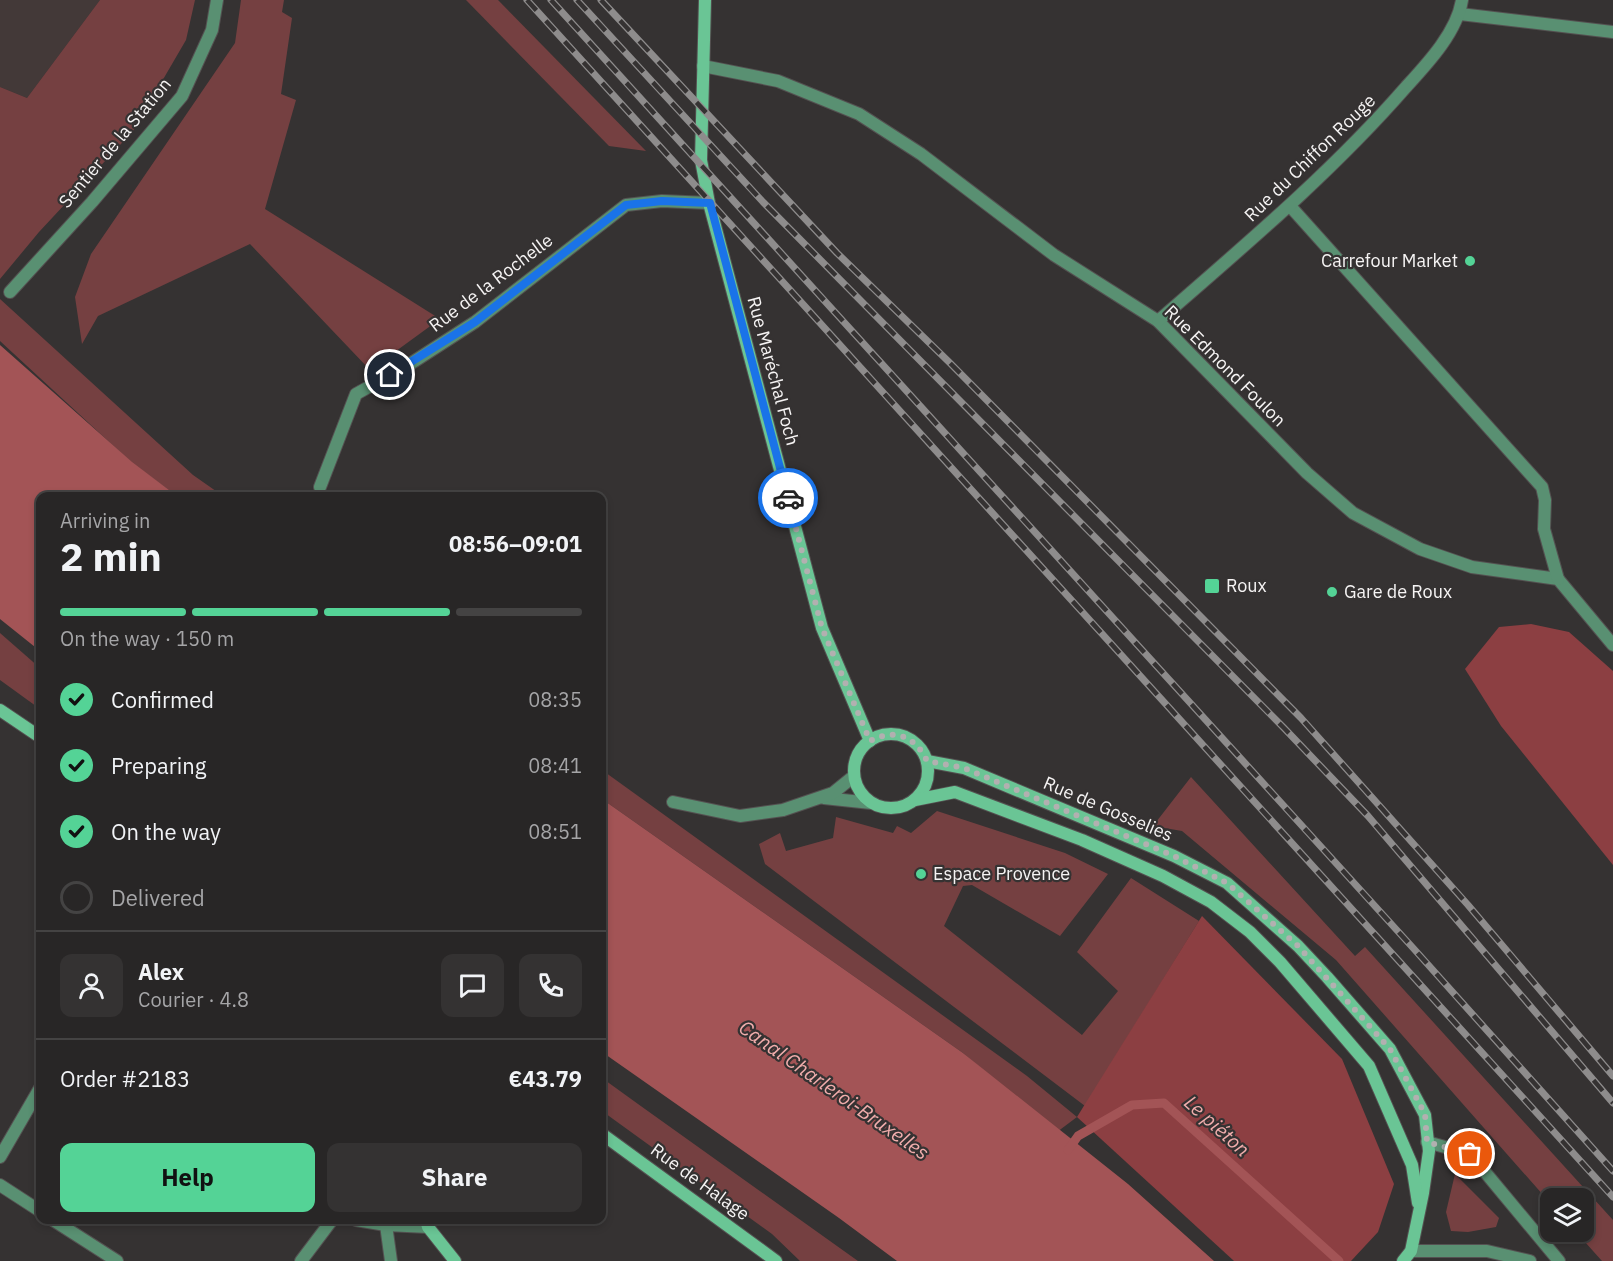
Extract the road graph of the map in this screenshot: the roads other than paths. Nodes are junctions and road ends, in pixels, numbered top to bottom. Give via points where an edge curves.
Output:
1 (217, 0) edge
2 (705, 0) edge
3 (1462, 0) edge
4 (1460, 14) junction
5 (1613, 32) edge
6 (703, 66) junction
7 (710, 203) junction
8 (1290, 207) junction
9 (10, 292) dead end
10 (1158, 321) junction
11 (321, 487) dead end
12 (1558, 579) junction
13 (1613, 645) edge
14 (0, 710) edge
15 (36, 735) edge
16 (870, 741) junction
17 (927, 761) junction
18 (854, 776) junction
19 (819, 798) junction
20 (915, 800) junction
21 (673, 802) dead end
22 (871, 803) junction
23 (36, 1095) edge
24 (606, 1137) edge
25 (1428, 1146) junction
26 (0, 1157) edge
27 (0, 1185) edge
28 (36, 1208) edge
29 (1419, 1212) junction
30 (59, 1224) edge
31 (329, 1224) edge
32 (380, 1224) edge
33 (406, 1224) edge
34 (428, 1224) edge
35 (386, 1225) junction
36 (1407, 1256) edge
37 (117, 1261) edge
38 (301, 1261) edge
39 (391, 1261) edge
40 (455, 1261) edge
41 (776, 1261) edge
42 (1530, 1261) edge
43 (1559, 1261) edge

1 - 9 street, Sentier de la Station via 212,30 182,96
2 - 6 street, Rue Maréchal Foch
3 - 4 street, Rue du Chiffon Rouge
4 - 5 street
4 - 8 street, Rue du Chiffon Rouge via 1429,62 1375,123
6 - 7 street, Rue Maréchal Foch via 701,159
6 - 10 street, Rue Edmond Foulon via 778,81 859,114 921,154 1054,255
7 - 11 street, Rue de la Rochelle via 662,201 626,205 475,322 356,394
7 - 16 street, Rue Maréchal Foch via 822,628
8 - 10 street, Rue du Chiffon Rouge
8 - 12 street via 1542,487 1544,529
10 - 12 street, Rue Edmond Foulon via 1307,473 1353,513 1420,549 1473,567
12 - 13 street
14 - 15 street
16 - 17 street via 892,734 904,736 922,750
16 - 18 street via 857,756
17 - 20 street via 927,782
17 - 25 street, Rue de Gosselies via 964,768 1163,851 1227,883 1298,946 1390,1049 1425,1114
18 - 19 street via 833,793
18 - 22 street via 862,796
19 - 21 street via 783,810 740,816
19 - 22 street
20 - 22 street via 893,809
20 - 29 street, Rue de Gosselies via 955,792 1082,840 1211,902 1250,932 1369,1066 1412,1165
23 - 26 street
24 - 41 street, Rue de Halage
25 - 29 street, Rue de Gosselies
25 - 43 street via 1470,1154
27 - 28 street
29 - 36 street, Rue de Gosselies
30 - 37 street
31 - 38 street
32 - 35 street
33 - 35 street
34 - 40 street
35 - 39 street
36 - 42 street, Rue de Gosselies via 1487,1251

